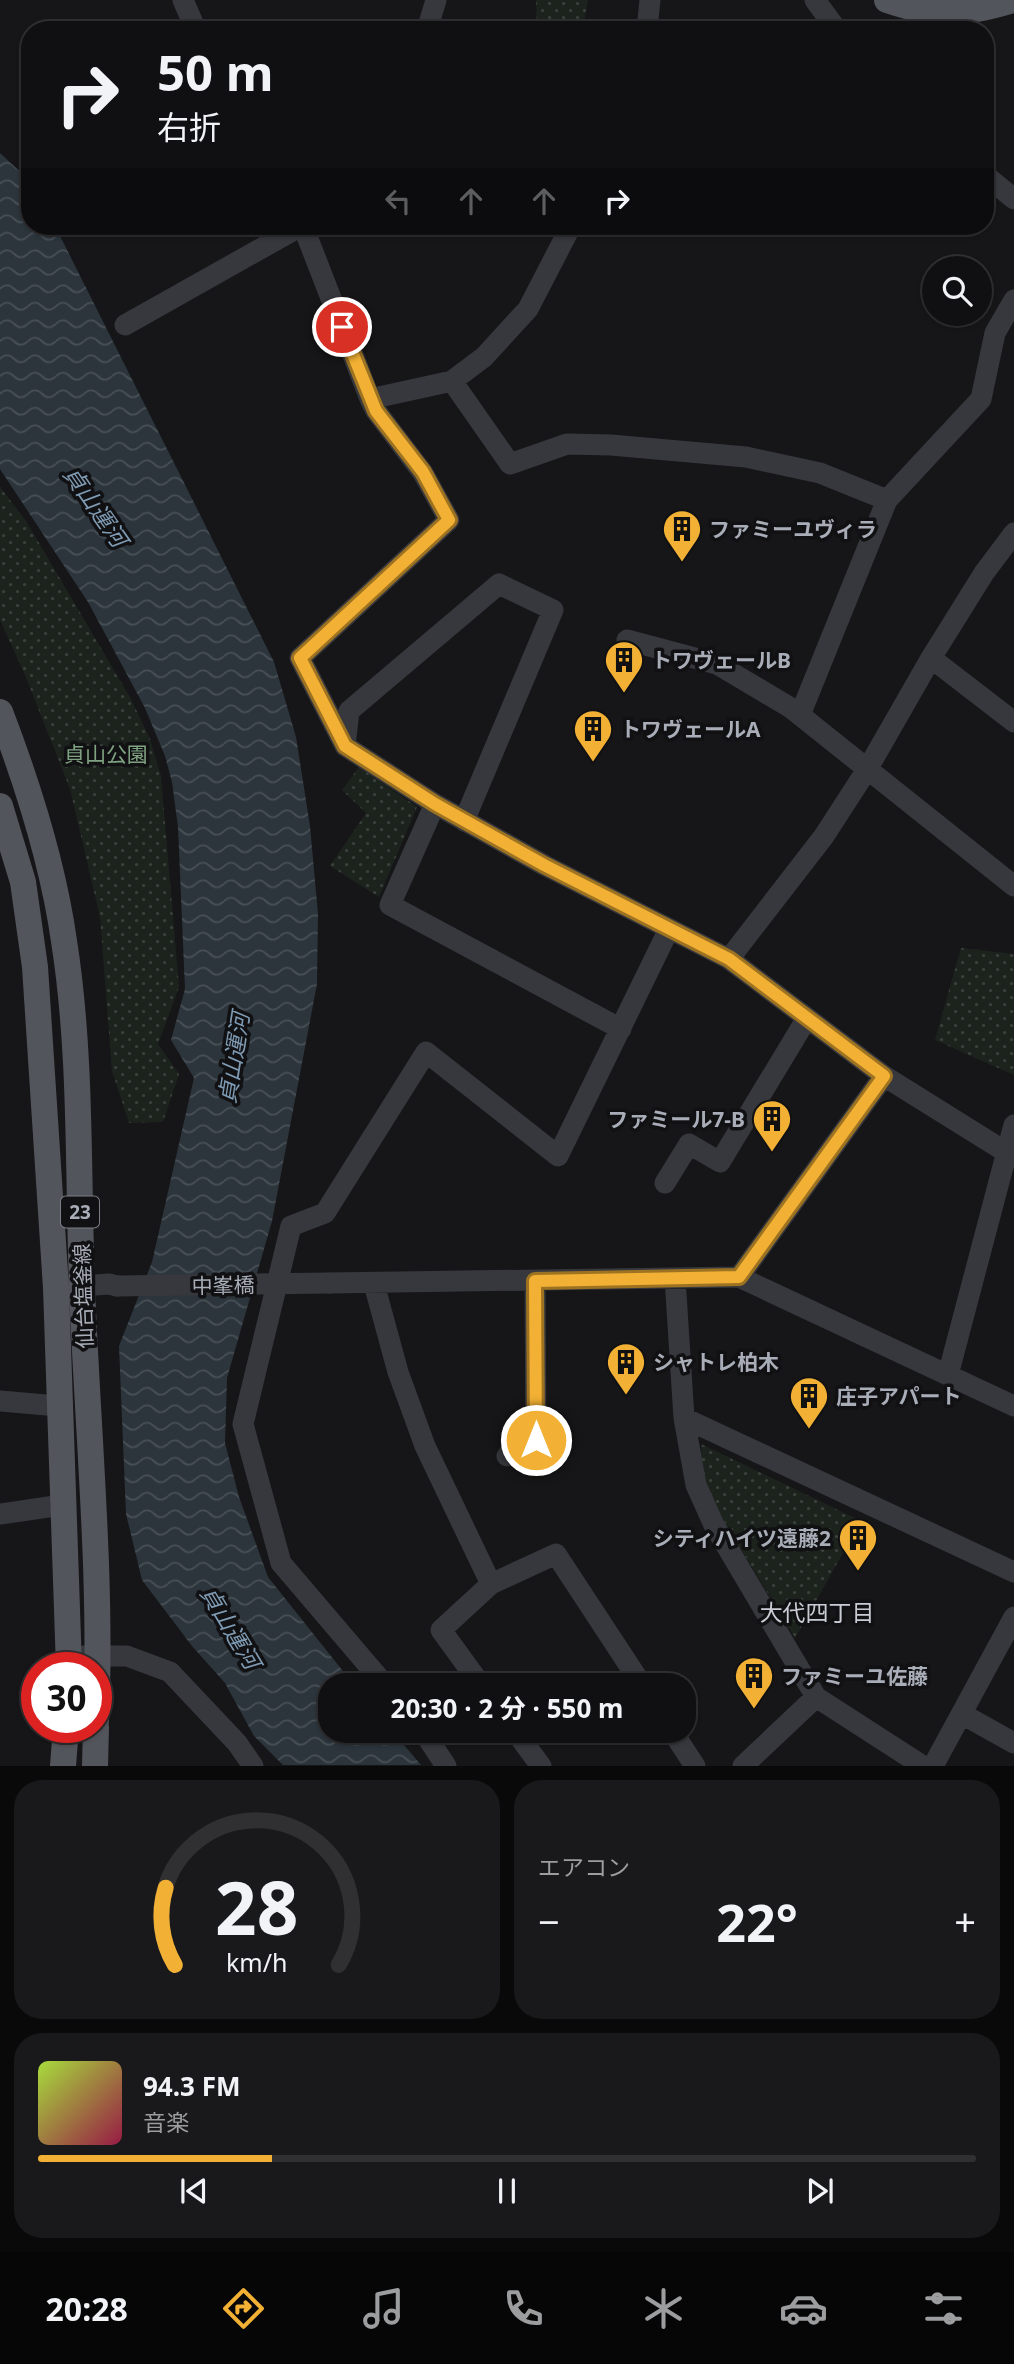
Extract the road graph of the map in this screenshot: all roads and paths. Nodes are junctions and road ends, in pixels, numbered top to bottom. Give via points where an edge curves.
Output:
1 (183, 0) edge
2 (436, 0) edge
3 (650, 0) edge
4 (815, 0) edge
5 (887, 0) edge
6 (1013, 0) edge
7 (192, 21) edge
8 (430, 21) edge
9 (648, 21) edge
10 (830, 21) edge
11 (994, 182) edge
12 (1014, 199) edge
13 (286, 235) edge
14 (306, 235) edge
15 (567, 235) edge
16 (1014, 300) edge
17 (125, 325) dead end
18 (452, 382) junction
19 (370, 399) junction
20 (887, 500) junction
21 (1011, 542) edge
22 (627, 640) dead end
23 (931, 658) junction
24 (0, 712) edge
25 (800, 715) junction
26 (1014, 722) edge
27 (345, 746) junction
28 (868, 768) junction
29 (435, 804) junction
30 (0, 806) edge
31 (464, 821) junction
32 (1014, 886) edge
33 (669, 929) junction
34 (729, 959) junction
35 (807, 1018) junction
36 (621, 1029) junction
37 (884, 1076) junction
38 (1014, 1125) edge
39 (1010, 1155) edge
40 (665, 1184) dead end
41 (739, 1277) junction
42 (675, 1278) junction
43 (535, 1281) junction
44 (374, 1284) junction
45 (69, 1287) junction
46 (948, 1375) junction
47 (0, 1401) edge
48 (58, 1406) junction
49 (1014, 1406) edge
50 (684, 1418) junction
51 (507, 1456) dead end
52 (62, 1505) junction
53 (0, 1514) edge
54 (1014, 1572) edge
55 (491, 1584) junction
56 (1014, 1617) edge
57 (69, 1652) edge
58 (99, 1652) edge
59 (112, 1656) edge
60 (374, 1673) edge
61 (472, 1673) edge
62 (634, 1673) edge
63 (816, 1697) junction
64 (962, 1714) junction
65 (65, 1743) edge
66 (95, 1743) edge
67 (431, 1743) edge
68 (524, 1743) edge
69 (680, 1743) edge
70 (1014, 1743) edge
71 (64, 1766) edge
72 (94, 1766) edge
73 (253, 1766) edge
74 (446, 1766) edge
75 (541, 1766) edge
76 (695, 1766) edge
77 (743, 1766) edge
78 (923, 1766) edge
79 (933, 1766) edge

1 - 7 street
2 - 8 street
3 - 9 street
4 - 10 street
5 - 6 main road via 952,13
11 - 12 street
13 - 17 street
14 - 19 street
15 - 18 street via 528,309
16 - 20 street via 995,333 981,399
18 - 19 street
18 - 20 street via 510,464 567,444 746,457 820,473
19 - 27 street via 423,472 449,520 300,658
20 - 25 street
21 - 23 street via 984,573
22 - 25 street via 717,664
23 - 26 street
23 - 28 street
24 - 45 main road, 仙台塩釜線 / 23 via 49,865 64,941 75,1054
25 - 28 street
27 - 29 street
27 - 31 street via 349,711 499,584 553,611
28 - 32 street
28 - 34 street via 824,836
29 - 31 street
29 - 36 street via 390,905
30 - 45 main road, 仙台塩釜線 / 23 via 23,882
31 - 33 street
33 - 34 street
33 - 36 street
34 - 35 street
35 - 37 street
35 - 40 street via 720,1162 689,1144
36 - 60 street via 558,1156 426,1052 325,1213 291,1226 243,1424 281,1563
37 - 39 street
37 - 41 street
38 - 39 street
39 - 46 street
41 - 42 street, 中峯橋
41 - 46 street
42 - 43 street, 中峯橋
42 - 50 street
43 - 44 street, 中峯橋
43 - 51 street via 536,1440
44 - 45 street, 中峯橋, bridge
44 - 55 street via 398,1372 425,1446
45 - 48 main road, 仙台塩釜線 / 23
45 - 58 main road, 仙台塩釜線 / 23
46 - 49 street
47 - 48 street
48 - 52 main road, 仙台塩釜線 / 23
50 - 54 street
50 - 63 street via 696,1485 714,1525
52 - 53 street
52 - 57 main road, 仙台塩釜線 / 23
55 - 61 street via 441,1630
55 - 62 street via 556,1554
56 - 64 street
59 - 73 street via 127,1656 170,1672 237,1742
63 - 77 street
63 - 78 street
64 - 70 street
64 - 79 street
65 - 71 main road
66 - 72 main road
67 - 74 street
68 - 75 street
69 - 76 street

